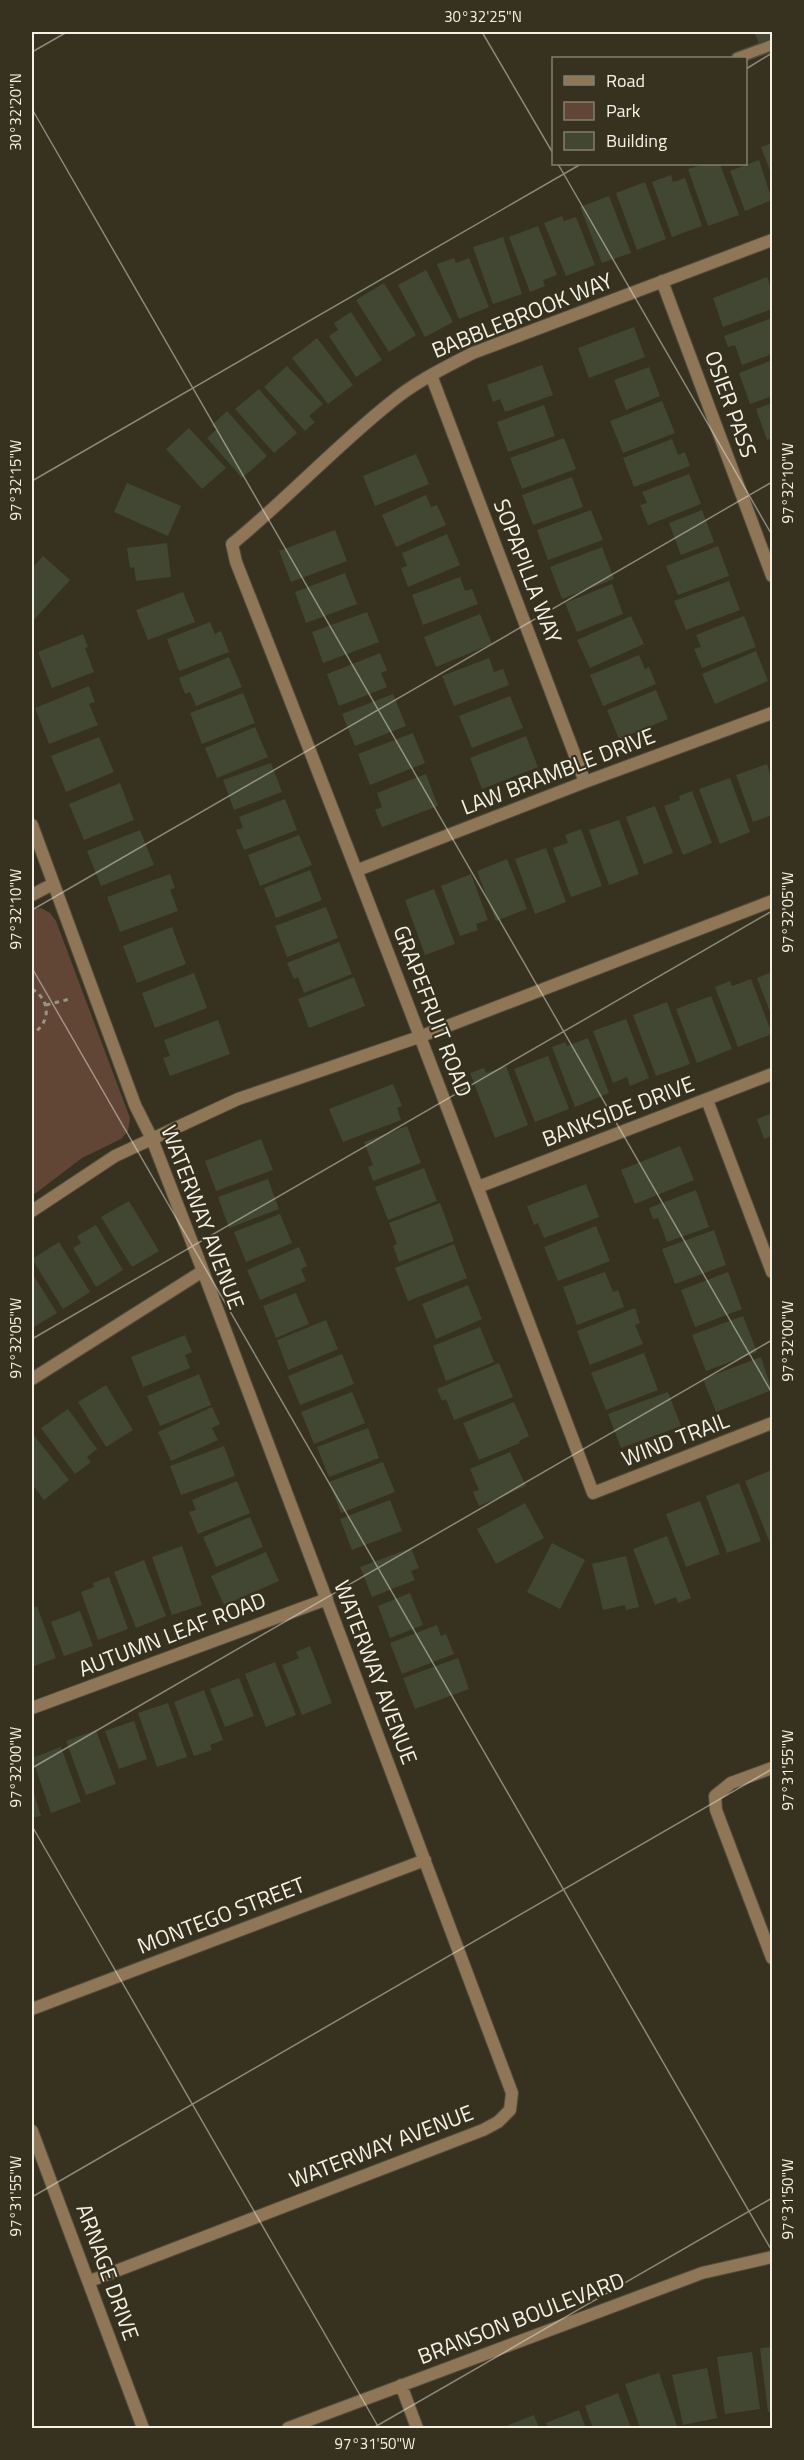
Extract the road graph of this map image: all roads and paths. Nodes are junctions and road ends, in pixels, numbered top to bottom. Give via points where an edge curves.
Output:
1 (772, 45) edge
2 (739, 57) edge
3 (772, 240) edge
4 (662, 281) junction
5 (431, 375) junction
6 (232, 544) joint
7 (772, 576) edge
8 (772, 713) edge
9 (585, 782) junction
10 (32, 825) edge
11 (358, 870) junction
12 (53, 885) junction
13 (32, 895) edge
14 (772, 901) edge
15 (32, 988) edge
16 (70, 999) dead end
17 (46, 1005) junction
18 (32, 1034) edge
19 (419, 1037) junction
20 (772, 1074) edge
21 (707, 1100) junction
22 (152, 1139) junction
23 (478, 1187) junction
24 (32, 1211) edge
25 (203, 1271) junction
26 (772, 1272) edge
27 (32, 1379) edge
28 (772, 1423) edge
29 (593, 1493) joint
30 (327, 1599) junction
31 (32, 1708) edge
32 (772, 1767) edge
33 (425, 1860) junction
34 (772, 1958) edge
35 (32, 2009) edge
36 (32, 2131) edge
37 (772, 2257) edge
38 (90, 2281) junction
39 (400, 2385) junction
40 (143, 2428) edge
41 (288, 2428) edge
42 (417, 2428) edge

1 - 2 lane
3 - 4 street, BABBLEBROOK WAY
4 - 5 street, BABBLEBROOK WAY via 473,353
4 - 7 street, OSIER PASS
5 - 6 street, BABBLEBROOK WAY via 390,402
5 - 9 street, SOPAPILLA WAY
6 - 11 street, GRAPEFRUIT ROAD
8 - 9 street, LAW BRAMBLE DRIVE
9 - 11 street, LAW BRAMBLE DRIVE
10 - 12 street, WATERWAY AVENUE
11 - 19 street, GRAPEFRUIT ROAD
12 - 13 street
12 - 22 street, WATERWAY AVENUE via 135,1105
14 - 19 street
15 - 17 path
16 - 17 path
17 - 18 path via 44,1024
19 - 22 street via 238,1099
19 - 23 street, GRAPEFRUIT ROAD
20 - 21 street, BANKSIDE DRIVE
21 - 23 street, BANKSIDE DRIVE
21 - 26 street
22 - 24 street via 116,1156
22 - 25 street, WATERWAY AVENUE
23 - 29 street, GRAPEFRUIT ROAD
25 - 27 street
25 - 30 street, WATERWAY AVENUE
28 - 29 street, WIND TRAIL
30 - 31 street, AUTUMN LEAF ROAD
30 - 33 street, WATERWAY AVENUE
32 - 34 street via 731,1783 715,1796 716,1810
33 - 35 street, MONTEGO STREET
33 - 38 street, WATERWAY AVENUE via 512,2093 510,2110 483,2130
36 - 38 street, ARNAGE DRIVE
37 - 39 street, BRANSON BOULEVARD via 702,2273
38 - 40 street, ARNAGE DRIVE
39 - 41 street, BRANSON BOULEVARD
39 - 42 street

